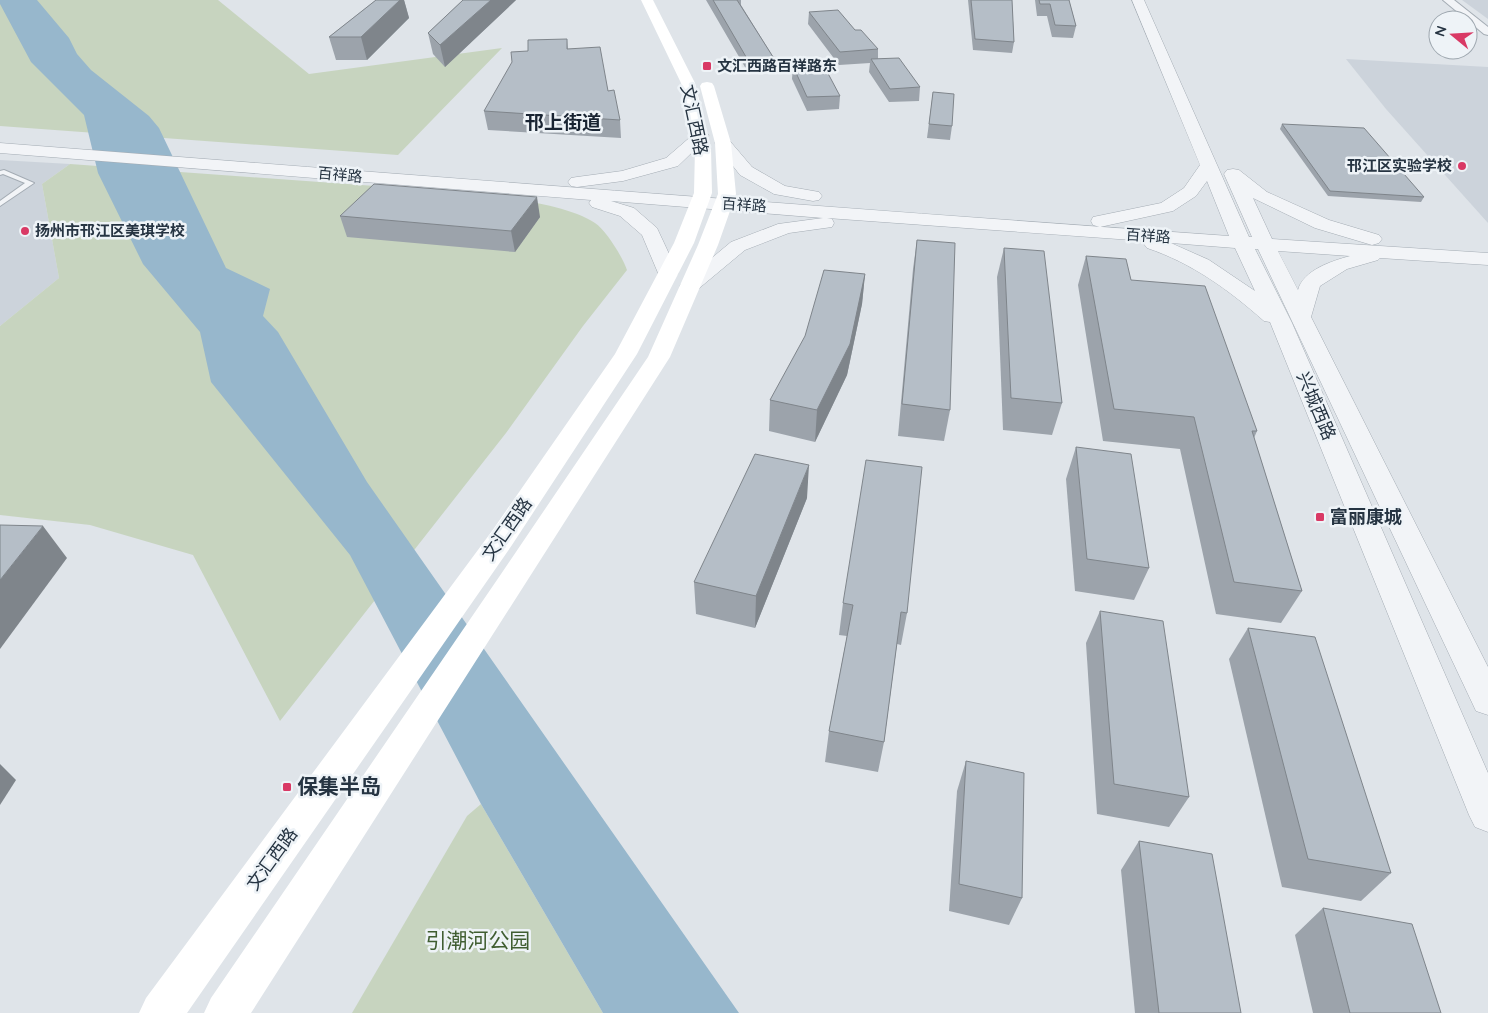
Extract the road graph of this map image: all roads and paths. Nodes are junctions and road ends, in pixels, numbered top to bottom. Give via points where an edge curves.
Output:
1 (647, 0) edge
2 (664, 0) edge
3 (1138, 0) edge
4 (1148, 0) edge
5 (1448, 0) edge
6 (1488, 32) edge
7 (701, 136) junction
8 (0, 141) edge
9 (723, 143) junction
10 (0, 148) edge
11 (79, 151) junction
12 (1209, 164) junction
13 (0, 173) edge
14 (1234, 175) junction
15 (567, 188) junction
16 (702, 198) junction
17 (726, 199) junction
18 (0, 204) edge
19 (858, 205) junction
20 (879, 215) junction
21 (1106, 227) junction
22 (1251, 237) junction
23 (1377, 246) junction
24 (1488, 248) edge
25 (1488, 259) edge
26 (668, 273) junction
27 (690, 286) junction
28 (1291, 319) junction
29 (1488, 701) edge
30 (1488, 815) edge
31 (161, 1013) edge
32 (226, 1013) edge

1 - 7 main road, 文汇西路 via 688,83
2 - 9 main road, 文汇西路 via 706,82
3 - 12 street, 兴城西路
4 - 14 street, 兴城西路
5 - 6 street
7 - 15 street via 672,162
7 - 16 main road, 文汇西路 via 704,148
8 - 11 street, 百祥路
9 - 17 main road, 文汇西路
9 - 19 street via 746,170 780,190
10 - 11 street, 百祥路
11 - 15 street, 百祥路
12 - 21 street via 1190,192 1167,206
12 - 22 street, 兴城西路
13 - 18 lane via 30,183
14 - 22 street, 兴城西路
14 - 23 street via 1261,196
15 - 16 street, 百祥路
15 - 26 street via 627,212 650,232
16 - 17 street, 百祥路
16 - 26 main road, 文汇西路
17 - 19 street, 百祥路
17 - 20 street, 百祥路
17 - 27 main road, 文汇西路
19 - 21 street, 百祥路
20 - 21 street, 百祥路
20 - 27 street via 777,231 738,246
21 - 22 street, 百祥路
21 - 28 street via 1176,250
22 - 23 street, 百祥路
22 - 28 street, 兴城西路
23 - 24 street, 百祥路
23 - 25 street, 百祥路
23 - 28 street via 1310,283
26 - 31 main road, 文汇西路 via 626,354 502,538
27 - 32 main road, 文汇西路 via 659,357
28 - 29 street, 兴城西路
28 - 30 street, 兴城西路

